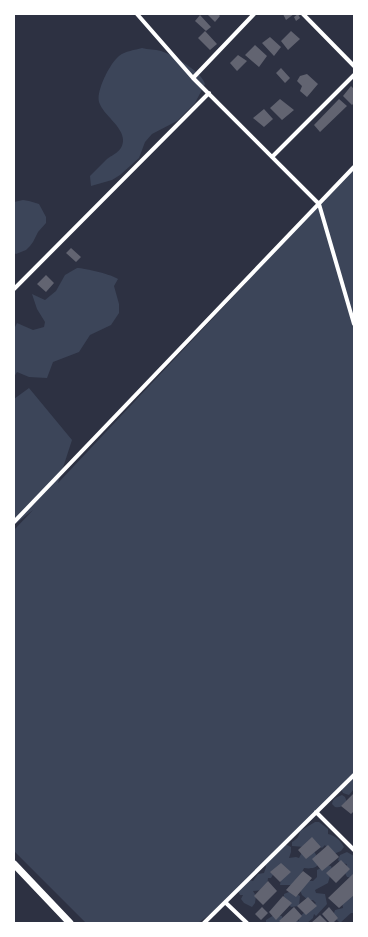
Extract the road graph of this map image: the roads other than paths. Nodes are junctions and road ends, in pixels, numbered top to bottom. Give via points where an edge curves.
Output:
1 (137, 14) edge
2 (254, 14) edge
3 (303, 14) edge
4 (354, 66) edge
5 (354, 75) edge
6 (193, 78) junction
7 (209, 93) junction
8 (272, 157) junction
9 (354, 167) edge
10 (319, 204) junction
11 (14, 289) edge
12 (354, 324) edge
13 (14, 522) edge
14 (354, 775) edge
15 (316, 812) junction
16 (354, 850) edge
17 (14, 864) edge
18 (226, 903) junction
19 (70, 923) edge
20 (204, 923) edge
21 (247, 923) edge

1 - 6 street
2 - 6 street
3 - 4 street
5 - 8 street
6 - 7 street
7 - 8 street
7 - 11 street
8 - 10 street
9 - 10 street
10 - 12 street
10 - 13 street
14 - 15 street
15 - 16 street
15 - 18 street
17 - 19 street
18 - 20 street
18 - 21 street

